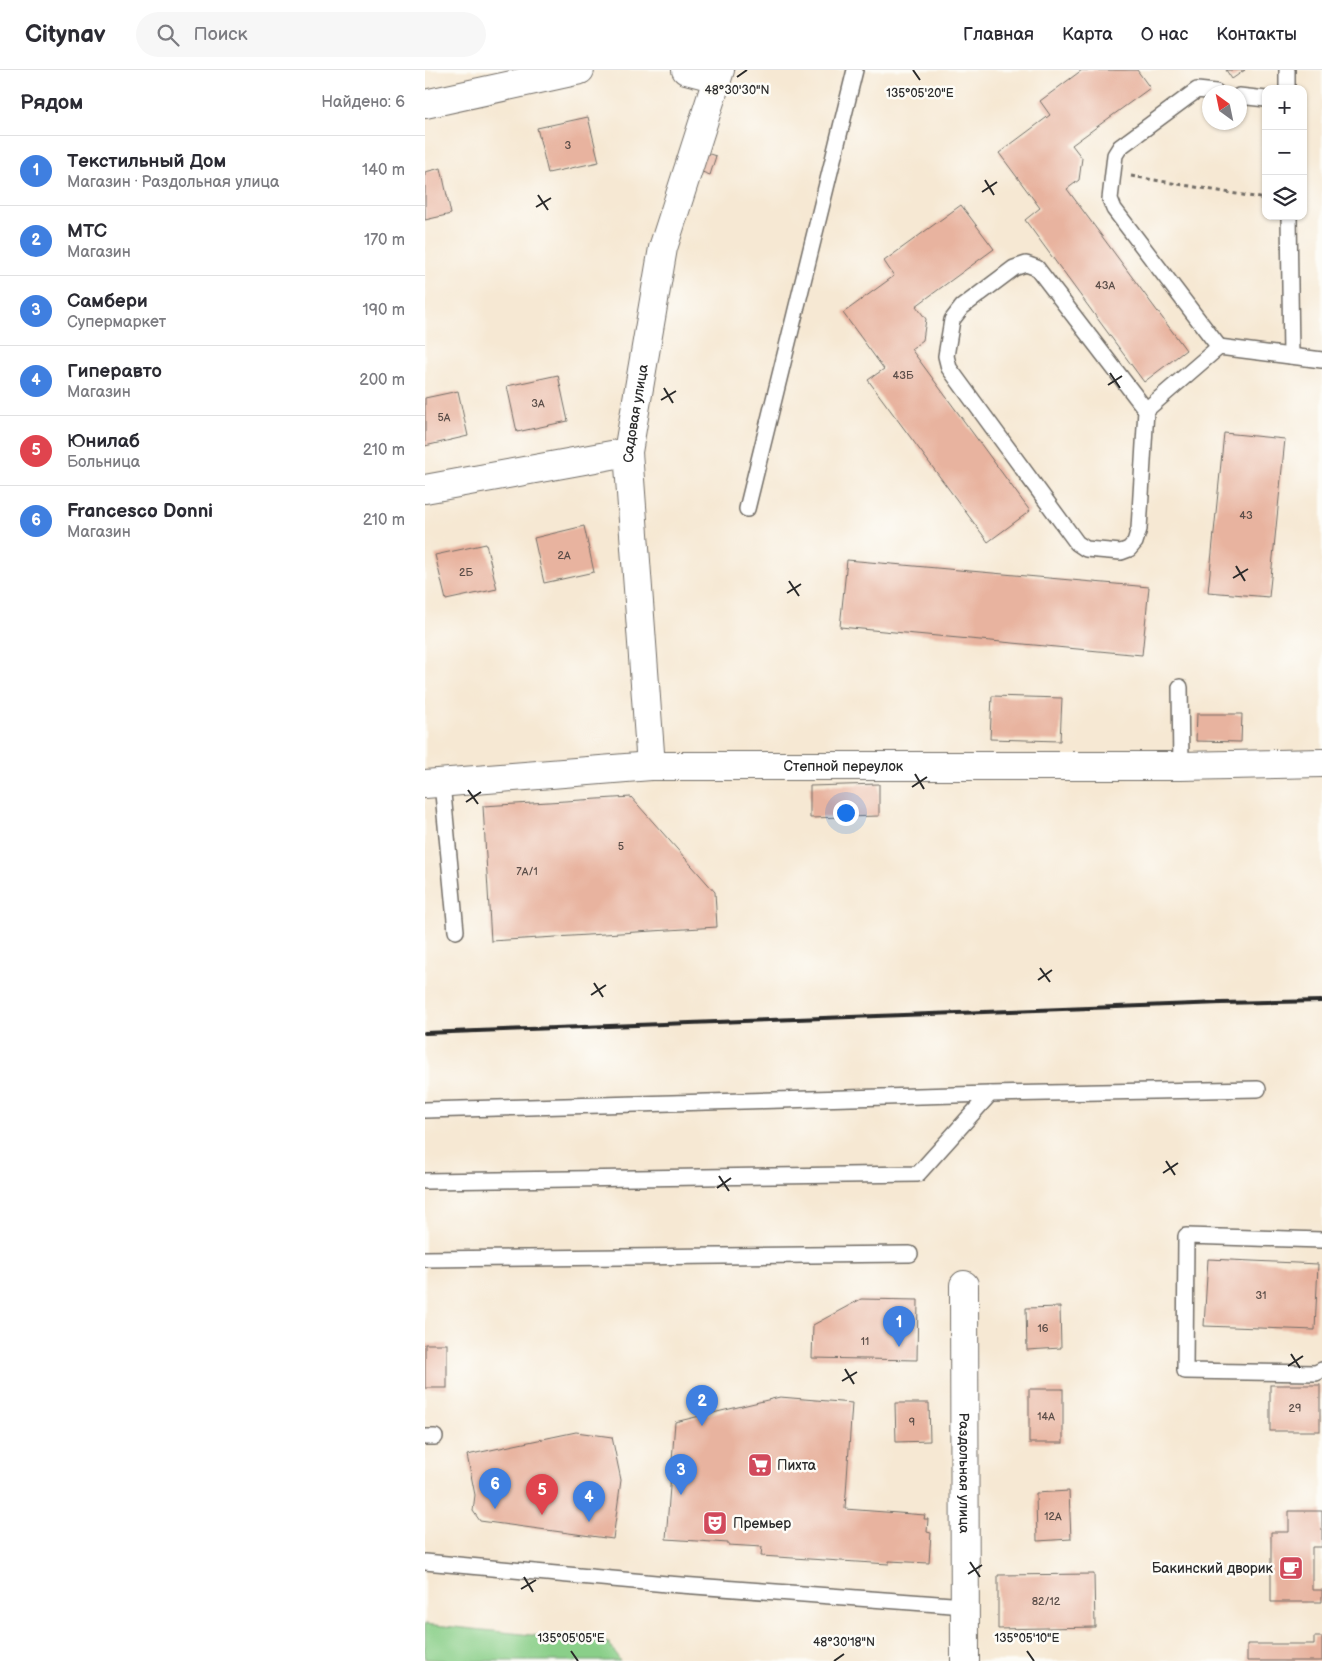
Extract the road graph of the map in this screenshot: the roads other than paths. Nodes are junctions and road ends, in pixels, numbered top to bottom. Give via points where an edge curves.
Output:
1 (580, 70) edge
2 (686, 70) edge
3 (855, 70) edge
4 (1287, 70) edge
5 (718, 74) edge
6 (1287, 85) edge
7 (1202, 91) edge
8 (1247, 97) edge
9 (1262, 99) edge
10 (425, 104) edge
11 (1289, 220) edge
12 (1219, 347) junction
13 (1291, 356) junction
14 (1322, 360) edge
15 (1146, 410) junction
16 (628, 452) junction
17 (425, 489) edge
18 (747, 509) dead end
19 (1180, 688) dead end
20 (1322, 763) edge
21 (651, 766) junction
22 (1181, 766) junction
23 (433, 784) edge
24 (456, 931) dead end
25 (1258, 1089) dead end
26 (990, 1094) junction
27 (425, 1110) edge
28 (425, 1181) edge
29 (1322, 1240) edge
30 (910, 1254) dead end
31 (425, 1259) edge
32 (964, 1285) dead end
33 (1322, 1370) edge
34 (425, 1562) edge
35 (965, 1606) junction
36 (965, 1661) edge

1 - 10 street
2 - 5 street
3 - 18 lane
4 - 6 lane
5 - 16 street, Садовая улица via 663,248
7 - 12 lane via 1197,90 1120,147 1115,156 1110,199 1114,209
8 - 9 lane
11 - 13 lane
12 - 13 lane
12 - 15 lane
13 - 14 lane
15 - 15 lane via 1037,268 1027,264 1014,268 962,307 952,320 946,356 949,368 1077,543 1086,549 1121,552 1135,542 1139,529
16 - 17 street
16 - 21 street, Садовая улица
19 - 22 lane
20 - 22 street, Степной переулок
21 - 22 street, Степной переулок
21 - 23 street, Степной переулок
23 - 24 lane
25 - 26 lane
26 - 27 lane
26 - 28 lane via 917,1174
29 - 33 lane via 1187,1236 1185,1371 1317,1373
30 - 31 lane
32 - 35 street, Раздольная улица
34 - 35 lane
35 - 36 street, Раздольная улица

